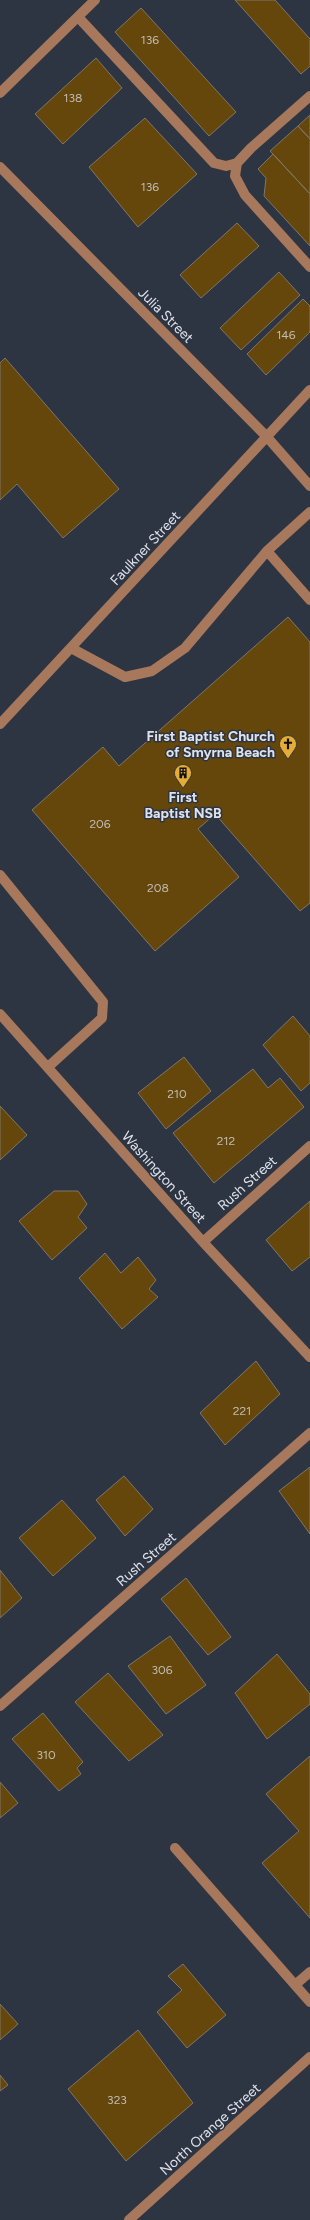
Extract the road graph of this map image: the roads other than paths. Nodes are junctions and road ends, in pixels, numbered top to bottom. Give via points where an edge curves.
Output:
1 (95, 0) edge
2 (78, 17) junction
3 (0, 93) edge
4 (310, 96) edge
5 (237, 163) junction
6 (0, 167) edge
7 (310, 267) edge
8 (310, 390) edge
9 (267, 437) junction
10 (310, 486) edge
11 (310, 512) edge
12 (267, 551) junction
13 (310, 600) edge
14 (71, 648) junction
15 (0, 724) edge
16 (0, 875) edge
17 (0, 1014) edge
18 (48, 1067) junction
19 (310, 1146) edge
20 (203, 1242) junction
21 (310, 1356) edge
22 (310, 1434) edge
23 (0, 1706) edge
24 (175, 1848) dead end
25 (310, 1972) edge
26 (295, 1985) junction
27 (310, 2002) edge
28 (310, 2057) edge
29 (129, 2220) edge

1 - 2 street
2 - 3 street
2 - 5 street via 214,163 226,166
4 - 5 street
5 - 7 street via 235,176 245,195
6 - 9 street, Julia Street
8 - 9 street, Faulkner Street
9 - 10 street, Julia Street
9 - 14 street, Faulkner Street
11 - 12 street
12 - 13 street
12 - 14 street via 184,648 152,671 125,677
14 - 15 street, Faulkner Street
16 - 18 street via 103,1002 102,1018
17 - 18 street, Washington Street
18 - 20 street, Washington Street
19 - 20 street, Rush Street
20 - 21 street, Washington Street
22 - 23 street, Rush Street
24 - 26 street
25 - 26 street
26 - 27 street
28 - 29 street, North Orange Street

